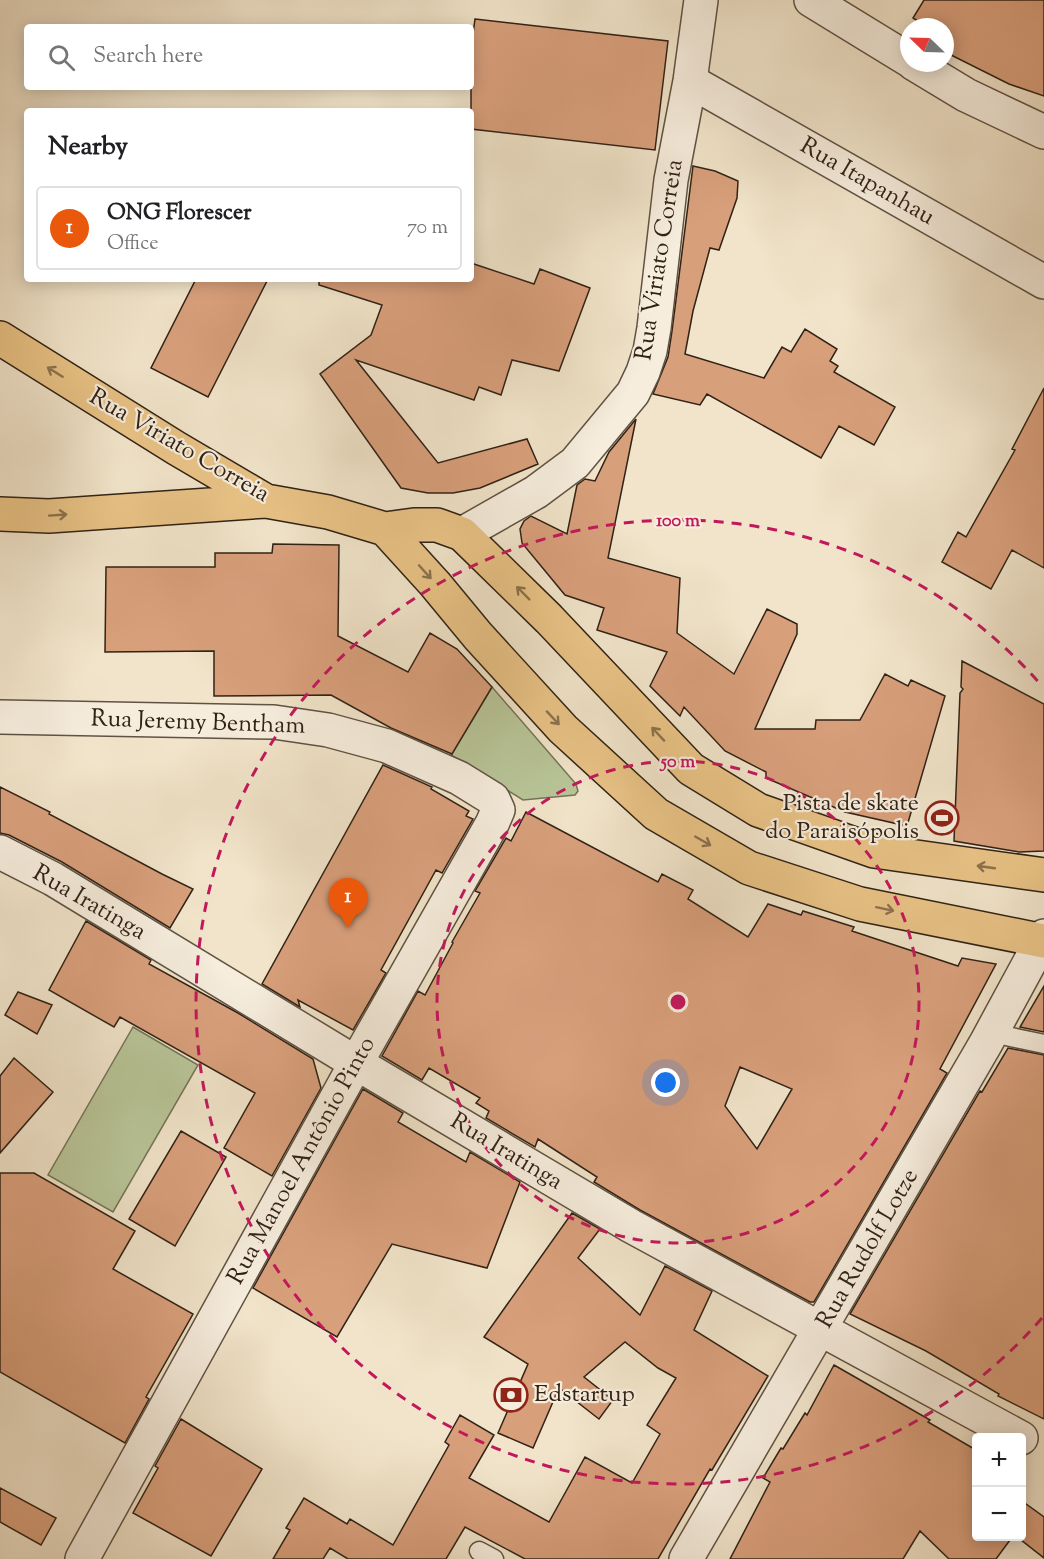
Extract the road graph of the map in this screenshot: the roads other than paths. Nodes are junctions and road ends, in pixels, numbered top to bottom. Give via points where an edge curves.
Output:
1 (701, 0) edge
2 (811, 0) edge
3 (900, 54) edge
4 (928, 72) edge
5 (690, 81) junction
6 (1044, 132) edge
7 (1044, 282) edge
8 (0, 338) edge
9 (266, 501) junction
10 (0, 514) edge
11 (385, 529) junction
12 (462, 534) junction
13 (0, 717) edge
14 (459, 778) joint
15 (0, 852) edge
16 (1044, 876) edge
17 (1043, 939) edge
18 (992, 1033) junction
19 (1044, 1044) edge
20 (356, 1063) junction
21 (822, 1328) junction
22 (1012, 1433) edge
23 (1026, 1441) edge
24 (1044, 1450) edge
25 (82, 1559) edge
26 (686, 1559) edge

1 - 5 street, Rua Viriato Correia
2 - 3 street
4 - 6 street
5 - 7 street, Rua Itapanhau
5 - 12 street, Rua Viriato Correia via 671,180 650,351 633,393 576,463 536,492
9 -> 8 main road, Rua Viriato Correia
10 -> 9 main road via 48,516
9 - 11 main road, Rua Viriato Correia via 328,512
11 - 12 main road, Rua Viriato Correia via 437,525
11 -> 17 main road via 563,729 656,814 748,868 860,903
16 -> 12 main road via 874,851 758,810 691,769
13 - 14 street, Rua Jeremy Bentham via 274,723 318,728 387,746
14 - 20 street, Rua Manoel Antônio Pinto via 493,799 497,814
15 - 20 street, Rua Iratinga via 52,879
17 - 18 street, Rua Rudolf Lotze
18 - 19 lane
18 - 21 street, Rua Rudolf Lotze
20 - 21 street, Rua Iratinga via 631,1226
20 - 25 street, Rua Manoel Antônio Pinto
21 - 22 street, Rua Iratinga
21 - 26 street, Rua Rudolf Lotze
23 - 24 street, Rua Iratinga

